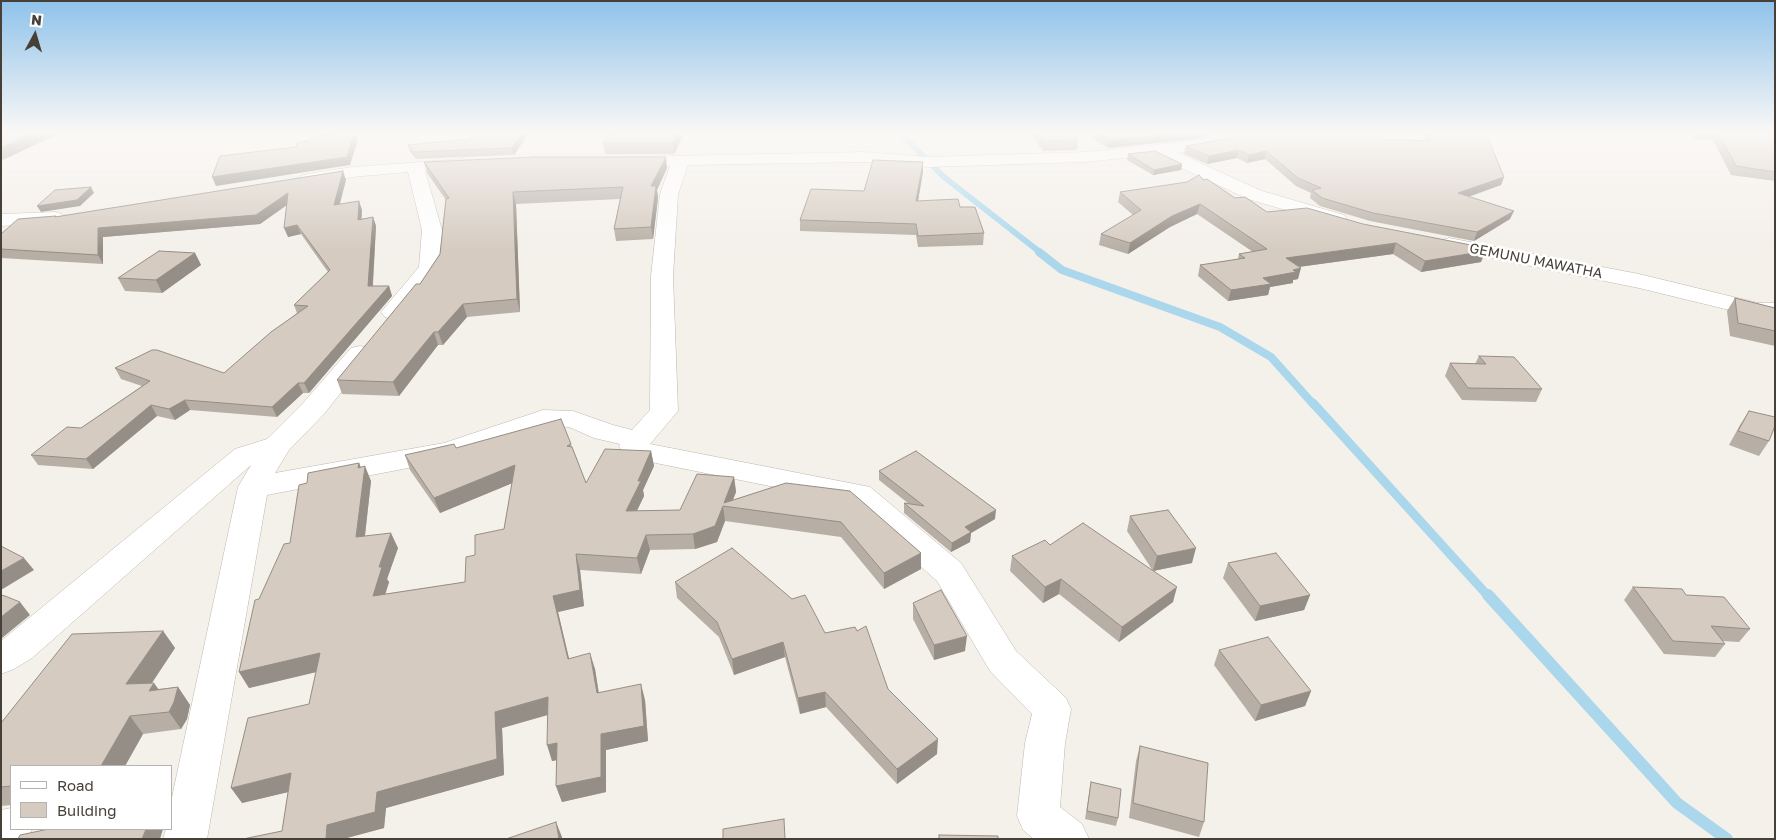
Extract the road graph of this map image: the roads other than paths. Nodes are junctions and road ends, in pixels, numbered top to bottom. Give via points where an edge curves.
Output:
1 (345, 173) edge
2 (417, 173) edge
3 (677, 173) edge
4 (1209, 173) edge
5 (295, 182) edge
6 (74, 215) edge
7 (1, 220) edge
8 (1357, 225) edge
9 (1435, 241) edge
10 (1775, 310) edge
11 (638, 440) junction
12 (277, 445) junction
13 (253, 486) junction
14 (1, 659) edge
15 (182, 797) edge
16 (185, 839) edge
17 (1067, 839) edge

1 - 5 street
2 - 12 street via 432,230 430,268 314,408
3 - 11 street via 669,194 662,276 664,411
4 - 8 street via 1255,194
6 - 7 street via 40,220
9 - 10 street, GEMUNU MAWATHA via 1639,281 1758,310
11 - 13 street via 604,432 573,419 543,418 450,451
11 - 17 street via 633,446 646,453 859,494 950,572 1003,661 1052,709 1045,743 1038,816
12 - 13 street
12 - 14 street via 245,455 19,648
13 - 15 street
15 - 16 street

